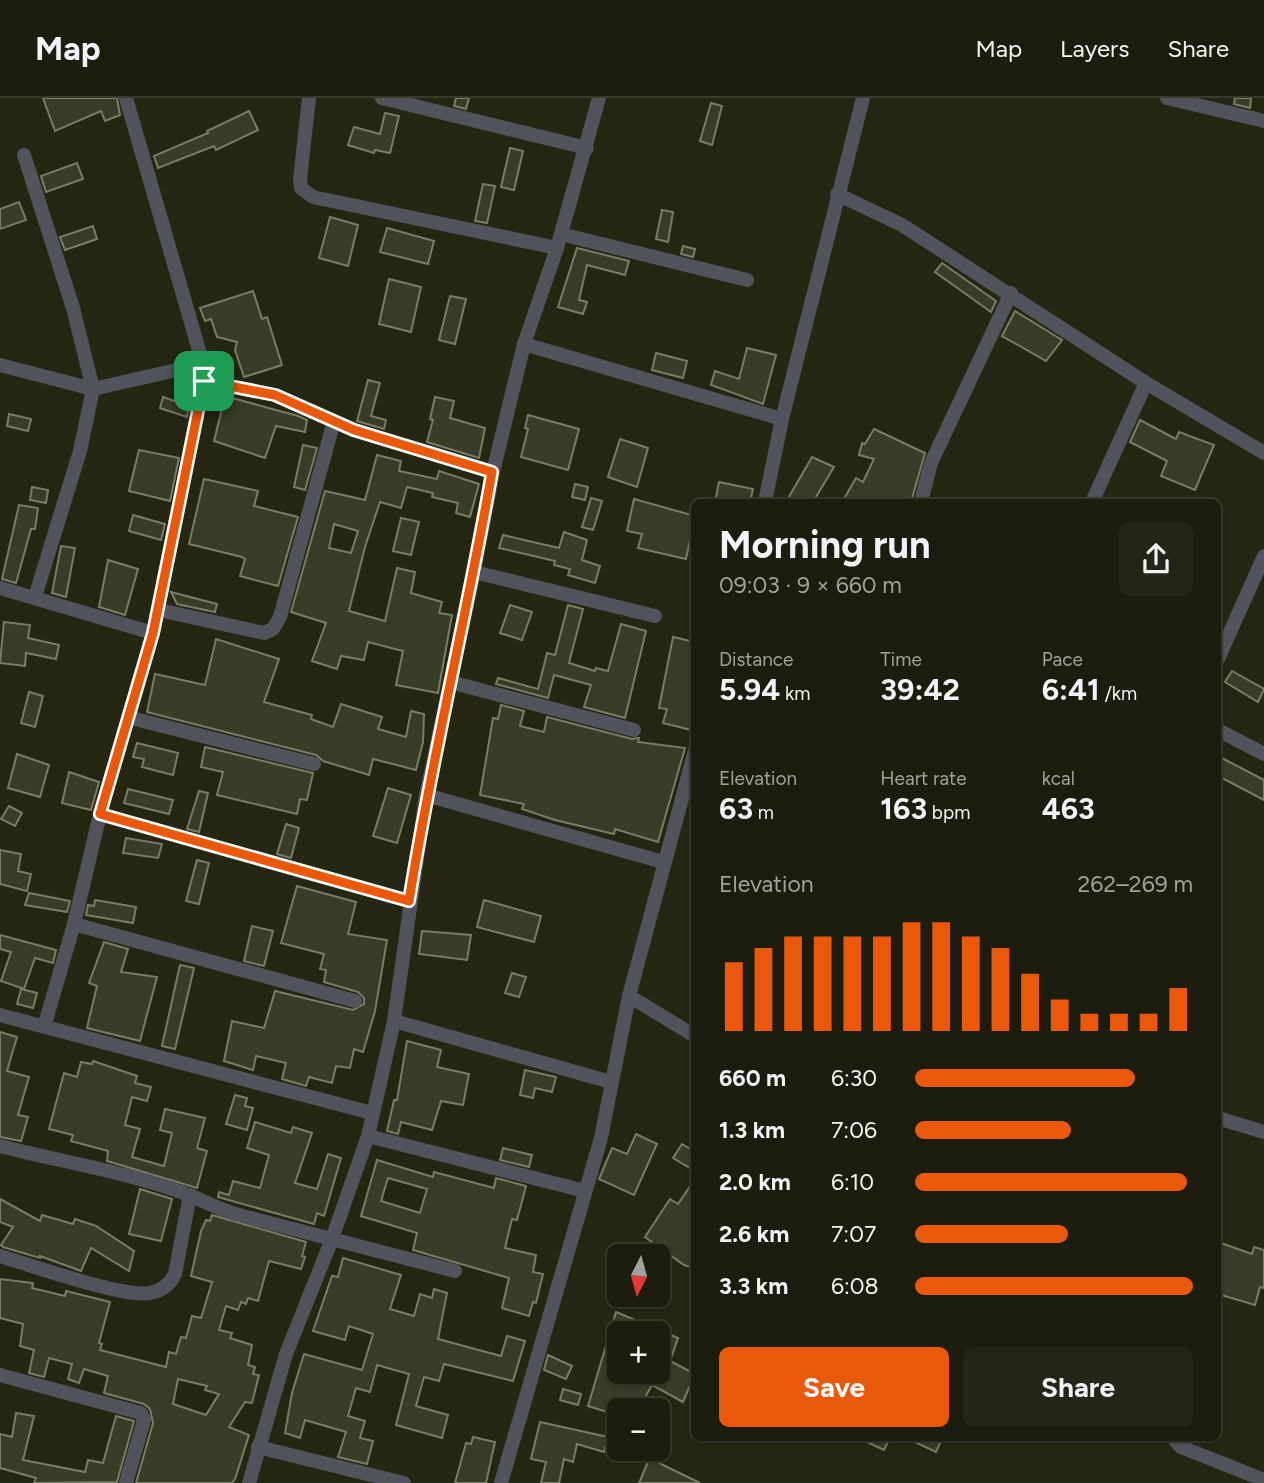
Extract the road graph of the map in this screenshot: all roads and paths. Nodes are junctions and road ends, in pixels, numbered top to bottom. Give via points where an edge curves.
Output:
1 (126, 98) edge
2 (309, 98) edge
3 (382, 98) edge
4 (599, 98) edge
5 (863, 98) edge
6 (1167, 98) edge
7 (1264, 121) edge
8 (587, 148) junction
9 (24, 155) dead end
10 (837, 194) junction
11 (559, 241) junction
12 (747, 280) dead end
13 (1011, 293) junction
14 (524, 344) junction
15 (204, 364) junction
16 (0, 365) edge
17 (204, 381) junction
18 (1146, 383) junction
19 (93, 389) junction
20 (782, 419) junction
21 (334, 421) junction
22 (1264, 453) edge
23 (492, 472) junction
24 (766, 499) edge
25 (922, 499) edge
26 (1093, 499) edge
27 (1264, 556) edge
28 (474, 572) junction
29 (0, 588) edge
30 (35, 597) junction
31 (159, 610) junction
32 (655, 616) dead end
33 (153, 633) junction
34 (1221, 652) edge
35 (450, 682) junction
36 (131, 718) junction
37 (634, 730) dead end
38 (1221, 732) edge
39 (1264, 754) edge
40 (314, 764) dead end
41 (691, 764) edge
42 (426, 795) junction
43 (100, 814) junction
44 (663, 862) junction
45 (409, 901) junction
46 (74, 925) junction
47 (629, 996) junction
48 (355, 1001) dead end
49 (0, 1015) edge
50 (394, 1021) junction
51 (44, 1027) junction
52 (691, 1034) edge
53 (611, 1082) junction
54 (372, 1113) junction
55 (1221, 1119) edge
56 (1264, 1132) edge
57 (368, 1136) junction
58 (0, 1146) edge
59 (585, 1191) junction
60 (190, 1195) junction
61 (332, 1239) junction
62 (0, 1256) edge
63 (455, 1271) dead end
64 (0, 1375) edge
65 (1176, 1441) edge
66 (258, 1447) junction
67 (1264, 1479) edge
68 (126, 1483) edge
69 (249, 1483) edge
70 (404, 1483) edge
71 (501, 1483) edge

1 - 15 street
2 - 11 street via 300,188 313,197
3 - 8 street
4 - 8 street
5 - 10 street
6 - 7 street
8 - 11 street
9 - 19 street via 73,307
10 - 13 street via 902,225
10 - 20 street
11 - 12 street
11 - 14 street
13 - 18 street
13 - 25 street via 931,463
14 - 20 street
14 - 23 street
15 - 17 street
15 - 19 street
16 - 19 street
17 - 21 street via 275,395
17 - 31 street
18 - 22 street
18 - 26 street
19 - 30 street via 80,451
20 - 24 street
21 - 23 street
21 - 31 street via 273,629 264,633
23 - 28 street
27 - 34 street
28 - 32 street
28 - 35 street
29 - 30 street
30 - 33 street
31 - 33 street
33 - 36 street
35 - 37 street
35 - 42 street
36 - 40 street
36 - 43 street
38 - 39 street
41 - 44 street
42 - 44 street
42 - 45 street
43 - 45 street
43 - 46 street
44 - 47 street
45 - 50 street
46 - 48 street
46 - 51 street
47 - 52 street
47 - 53 street
49 - 51 street
50 - 53 street
50 - 54 street
51 - 54 street
53 - 59 street
54 - 57 street
55 - 56 street
57 - 59 street
57 - 61 street
58 - 60 street
59 - 71 street
60 - 61 street via 213,1208
60 - 62 street via 175,1274 159,1290 134,1294
61 - 63 street
61 - 66 street via 286,1354
64 - 68 street via 141,1413 144,1420
65 - 67 street
66 - 69 street
66 - 70 street

